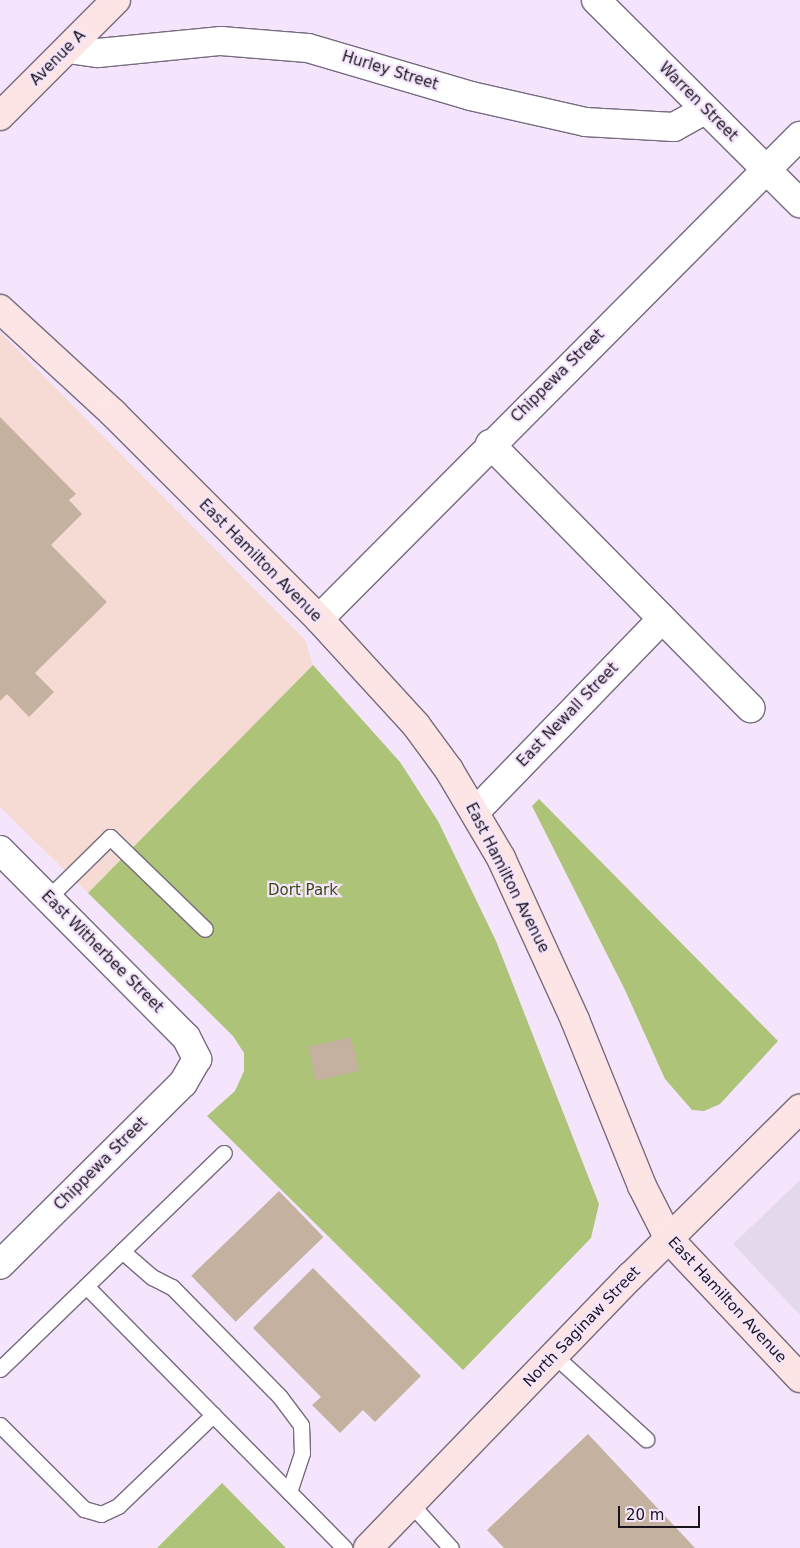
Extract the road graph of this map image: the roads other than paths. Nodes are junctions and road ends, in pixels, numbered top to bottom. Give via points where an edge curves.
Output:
1 (116, 0) edge
2 (596, 0) edge
3 (68, 49) junction
4 (705, 110) junction
5 (0, 116) edge
6 (800, 136) edge
7 (766, 169) junction
8 (800, 203) edge
9 (0, 309) edge
10 (490, 444) junction
11 (319, 619) junction
12 (662, 619) junction
13 (750, 708) dead end
14 (475, 812) junction
15 (0, 850) edge
16 (48, 898) junction
17 (205, 929) dead end
18 (197, 1058) joint
19 (800, 1109) edge
20 (224, 1153) dead end
21 (669, 1240) junction
22 (122, 1251) junction
23 (0, 1265) edge
24 (86, 1286) junction
25 (554, 1355) junction
26 (0, 1369) edge
27 (800, 1378) edge
28 (213, 1415) junction
29 (0, 1425) edge
30 (646, 1439) dead end
31 (289, 1492) junction
32 (411, 1504) junction
33 (344, 1548) edge
34 (368, 1548) edge
35 (451, 1548) edge

1 - 3 street, Avenue A
2 - 4 street, Warren Street
3 - 4 street, Hurley Street via 98,53 220,41 308,48 471,96 585,122 674,127
3 - 5 street, Avenue A
4 - 7 street, Warren Street
6 - 7 street, Chippewa Street
7 - 8 street, Warren Street
7 - 10 street, Chippewa Street
9 - 11 street, East Hamilton Avenue via 113,413
10 - 11 street, Chippewa Street
10 - 12 street
11 - 14 street, East Hamilton Avenue via 416,725
12 - 13 street
12 - 14 street, East Newall Street
14 - 21 street, East Hamilton Avenue via 531,920 642,1186
15 - 16 street, East Witherbee Street
16 - 17 lane via 110,837
16 - 18 street, East Witherbee Street via 186,1037
18 - 23 street, Chippewa Street via 183,1082
19 - 21 street, North Saginaw Street
20 - 22 lane
21 - 25 street, North Saginaw Street
21 - 27 street, East Hamilton Avenue
22 - 24 lane
22 - 31 lane via 152,1277 172,1287 280,1397 301,1425 302,1453
24 - 26 lane
24 - 28 lane
25 - 30 lane
25 - 32 street, North Saginaw Street
28 - 29 lane via 118,1506 101,1514 84,1509
28 - 31 lane
31 - 33 lane
32 - 34 street, North Saginaw Street
32 - 35 lane

